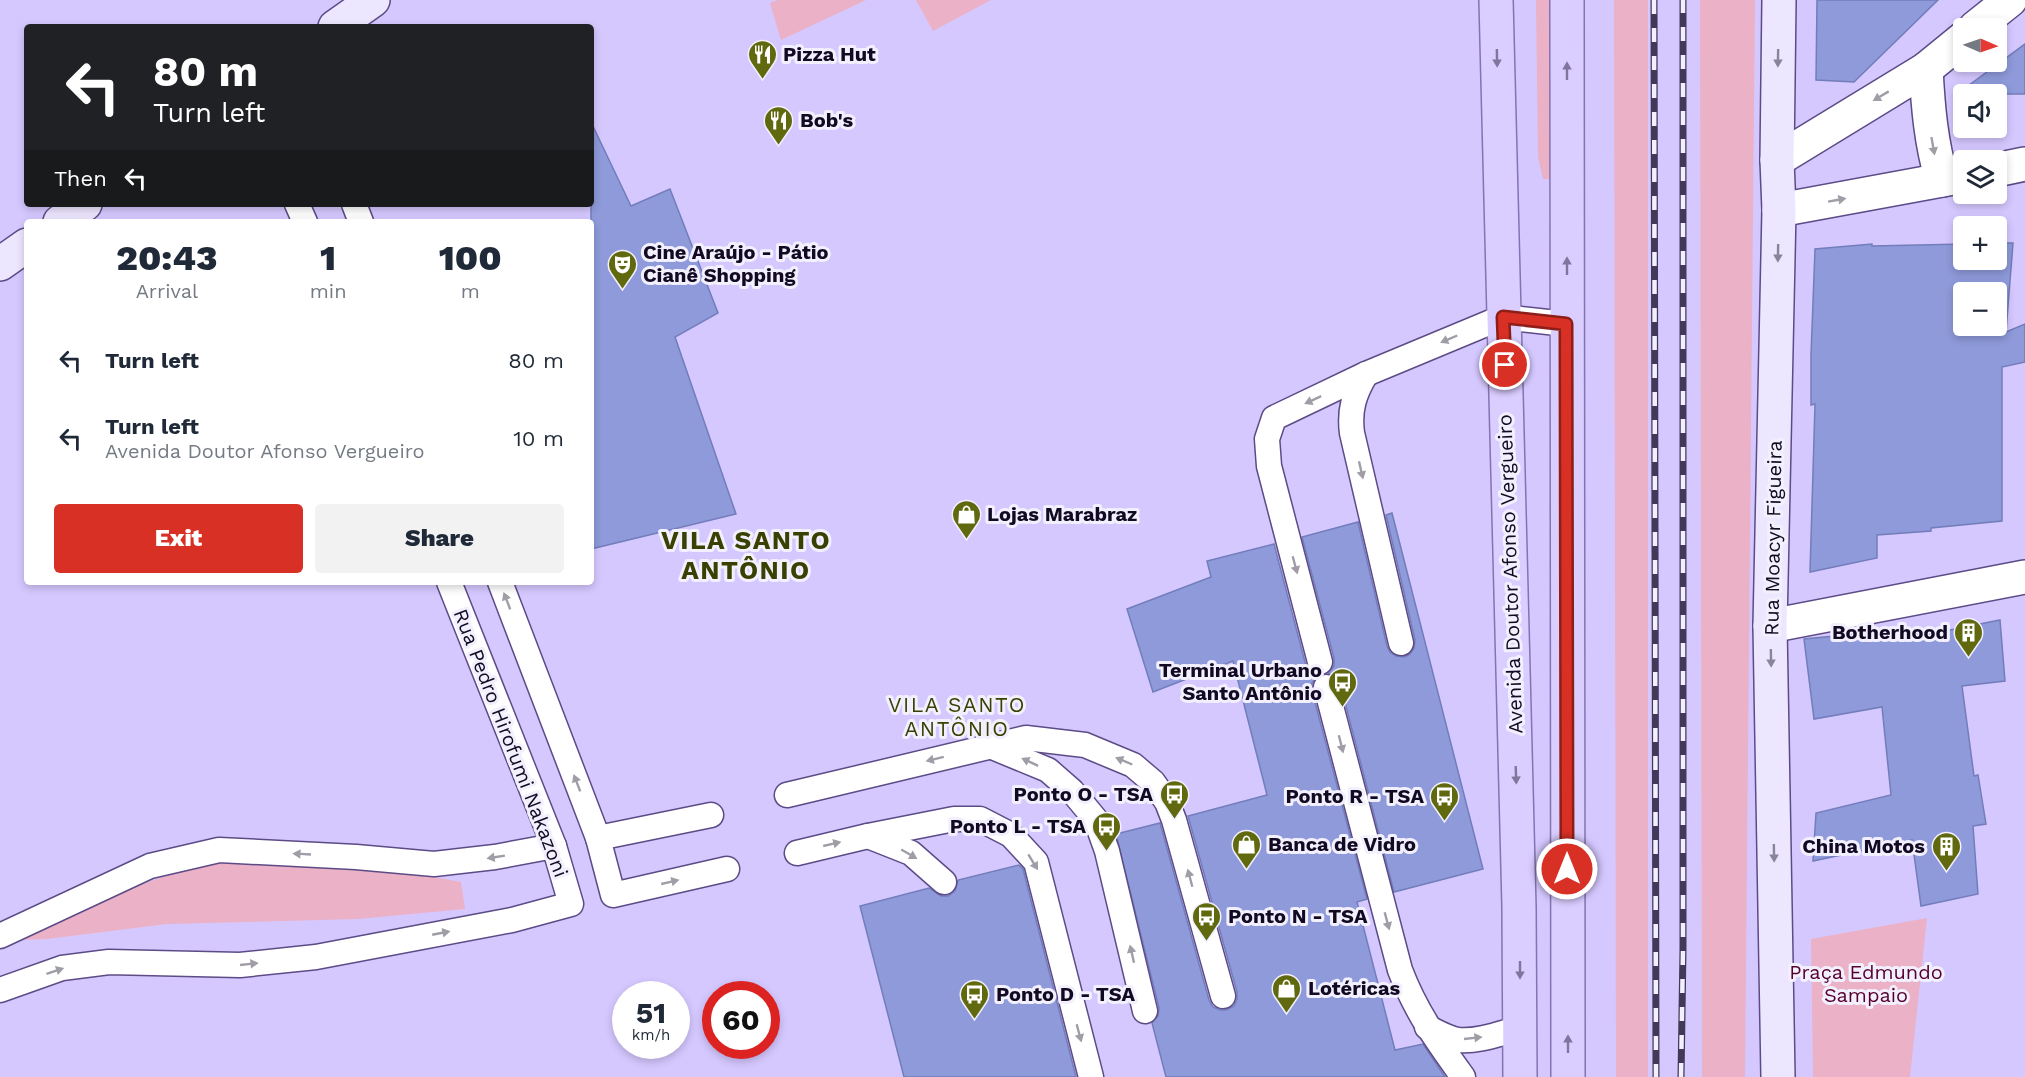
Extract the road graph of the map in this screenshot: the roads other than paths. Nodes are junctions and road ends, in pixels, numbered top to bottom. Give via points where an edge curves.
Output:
1 (373, 0) edge
2 (1496, 0) edge
3 (1567, 0) edge
4 (1779, 0) edge
5 (2010, 0) edge
6 (1988, 18) edge
7 (339, 24) edge
8 (1953, 47) edge
9 (1926, 69) junction
10 (1777, 160) junction
11 (2025, 164) edge
12 (2007, 168) edge
13 (1953, 178) edge
14 (81, 207) edge
15 (1779, 210) junction
16 (64, 219) edge
17 (24, 247) edge
18 (0, 264) edge
19 (1503, 317) junction
20 (1566, 324) junction
21 (1366, 374) junction
22 (2025, 577) edge
23 (450, 585) edge
24 (501, 585) edge
25 (1770, 626) junction
26 (1401, 643) dead end
27 (1320, 662) dead end
28 (1326, 687) dead end
29 (990, 746) junction
30 (787, 795) dead end
31 (711, 815) dead end
32 (867, 836) junction
33 (598, 838) junction
34 (554, 846) junction
35 (797, 853) dead end
36 (727, 869) dead end
37 (944, 882) dead end
38 (91, 894) junction
39 (0, 926) edge
40 (0, 936) edge
41 (0, 990) edge
42 (1223, 996) dead end
43 (1145, 1011) dead end
44 (1427, 1027) junction
45 (1520, 1029) junction
46 (1091, 1077) edge
47 (1463, 1077) edge
48 (1520, 1077) edge
49 (1568, 1077) edge
50 (1778, 1077) edge

1 - 7 main road
2 -> 19 main road, Avenida Doutor Afonso Vergueiro
20 -> 3 main road
4 -> 10 main road, Rua Moacyr Figueira
5 - 6 street
8 - 9 street
9 -> 10 street
9 -> 13 street via 1934,153
10 - 15 main road, Rua Moacyr Figueira
11 - 12 street
15 -> 13 street
14 - 16 main road
15 -> 25 main road, Rua Moacyr Figueira
17 - 18 main road
19 - 20 lane
19 -> 21 lane
19 -> 45 main road, Avenida Doutor Afonso Vergueiro
49 -> 20 main road
21 -> 26 lane via 1350,418
21 -> 27 lane via 1274,418 1267,439 1269,466
22 - 25 street
23 - 34 lane, Rua Pedro Hirofumi Nakazoni
33 -> 24 lane
25 -> 50 main road, Rua Moacyr Figueira
28 -> 44 lane via 1400,970
29 -> 30 lane
42 -> 29 lane via 1174,820 1153,782 1133,765 1084,745 1026,738
43 -> 29 lane via 1096,820 1048,770
31 - 33 lane
35 -> 32 lane
32 -> 37 lane via 911,853
32 -> 46 lane via 954,819 980,819 1011,836 1036,862
33 -> 36 lane via 614,895
34 -> 38 lane via 434,864 219,850 150,866
41 -> 34 lane, Rua Pedro Hirofumi Nakazoni via 62,968 109,962 240,965 316,957 512,920 571,904
38 - 39 lane
38 - 40 lane
44 -> 45 lane via 1459,1040
44 - 47 lane
45 - 48 main road, Avenida Doutor Afonso Vergueiro

